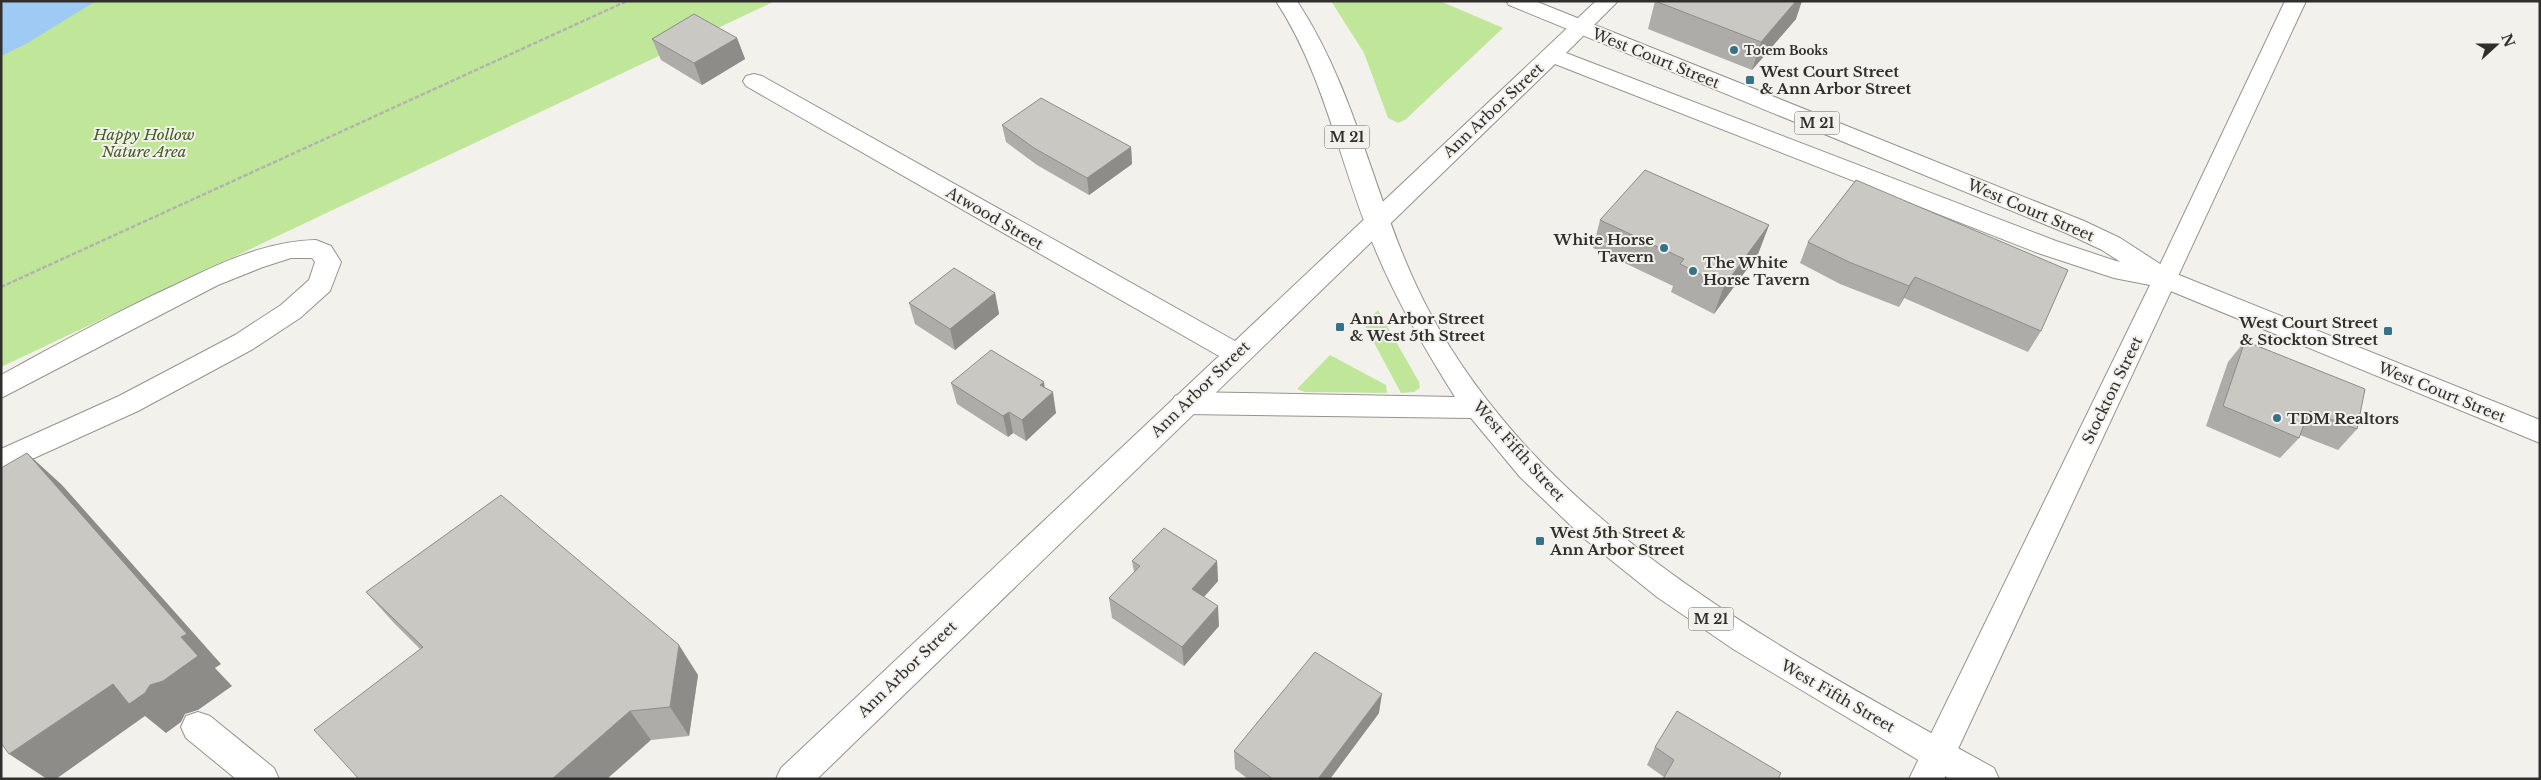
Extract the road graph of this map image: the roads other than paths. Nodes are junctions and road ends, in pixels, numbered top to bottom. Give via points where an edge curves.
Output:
1 (1286, 1) edge
2 (1516, 1) edge
3 (1608, 1) edge
4 (2296, 1) edge
5 (1580, 28) junction
6 (1552, 55) junction
7 (754, 80) dead end
8 (1376, 221) junction
9 (2165, 279) junction
10 (1236, 354) junction
11 (1, 388) edge
12 (1185, 404) junction
13 (1479, 408) junction
14 (2540, 432) edge
15 (1, 462) edge
16 (198, 727) dead end
17 (1932, 766) edge
18 (262, 779) edge
19 (793, 779) edge
20 (1982, 779) edge

1 - 8 street, West Fifth Street / M 21 via 1318,53
2 - 5 street, West Court Street / M 21
3 - 5 street, Ann Arbor Street
4 - 9 street, Stockton Street
5 - 6 street, Ann Arbor Street
5 - 9 street, West Court Street / M 21 via 2075,227 2111,244
6 - 8 street, Ann Arbor Street
6 - 9 street via 2047,247 2114,269
7 - 10 street, Atwood Street
8 - 10 street, Ann Arbor Street
8 - 13 street, West Fifth Street / M 21 via 1396,272 1421,321
9 - 14 street, West Court Street / M 21
9 - 17 street, Stockton Street
10 - 12 street, Ann Arbor Street
11 - 15 street via 165,301 247,263 302,248 323,253 330,265 328,273 308,297 247,341 165,385
12 - 13 street
12 - 19 street, Ann Arbor Street
13 - 17 street, West Fifth Street / M 21 via 1526,464 1570,508 1670,590
16 - 18 street
17 - 20 street, West Fifth Street / M 21

